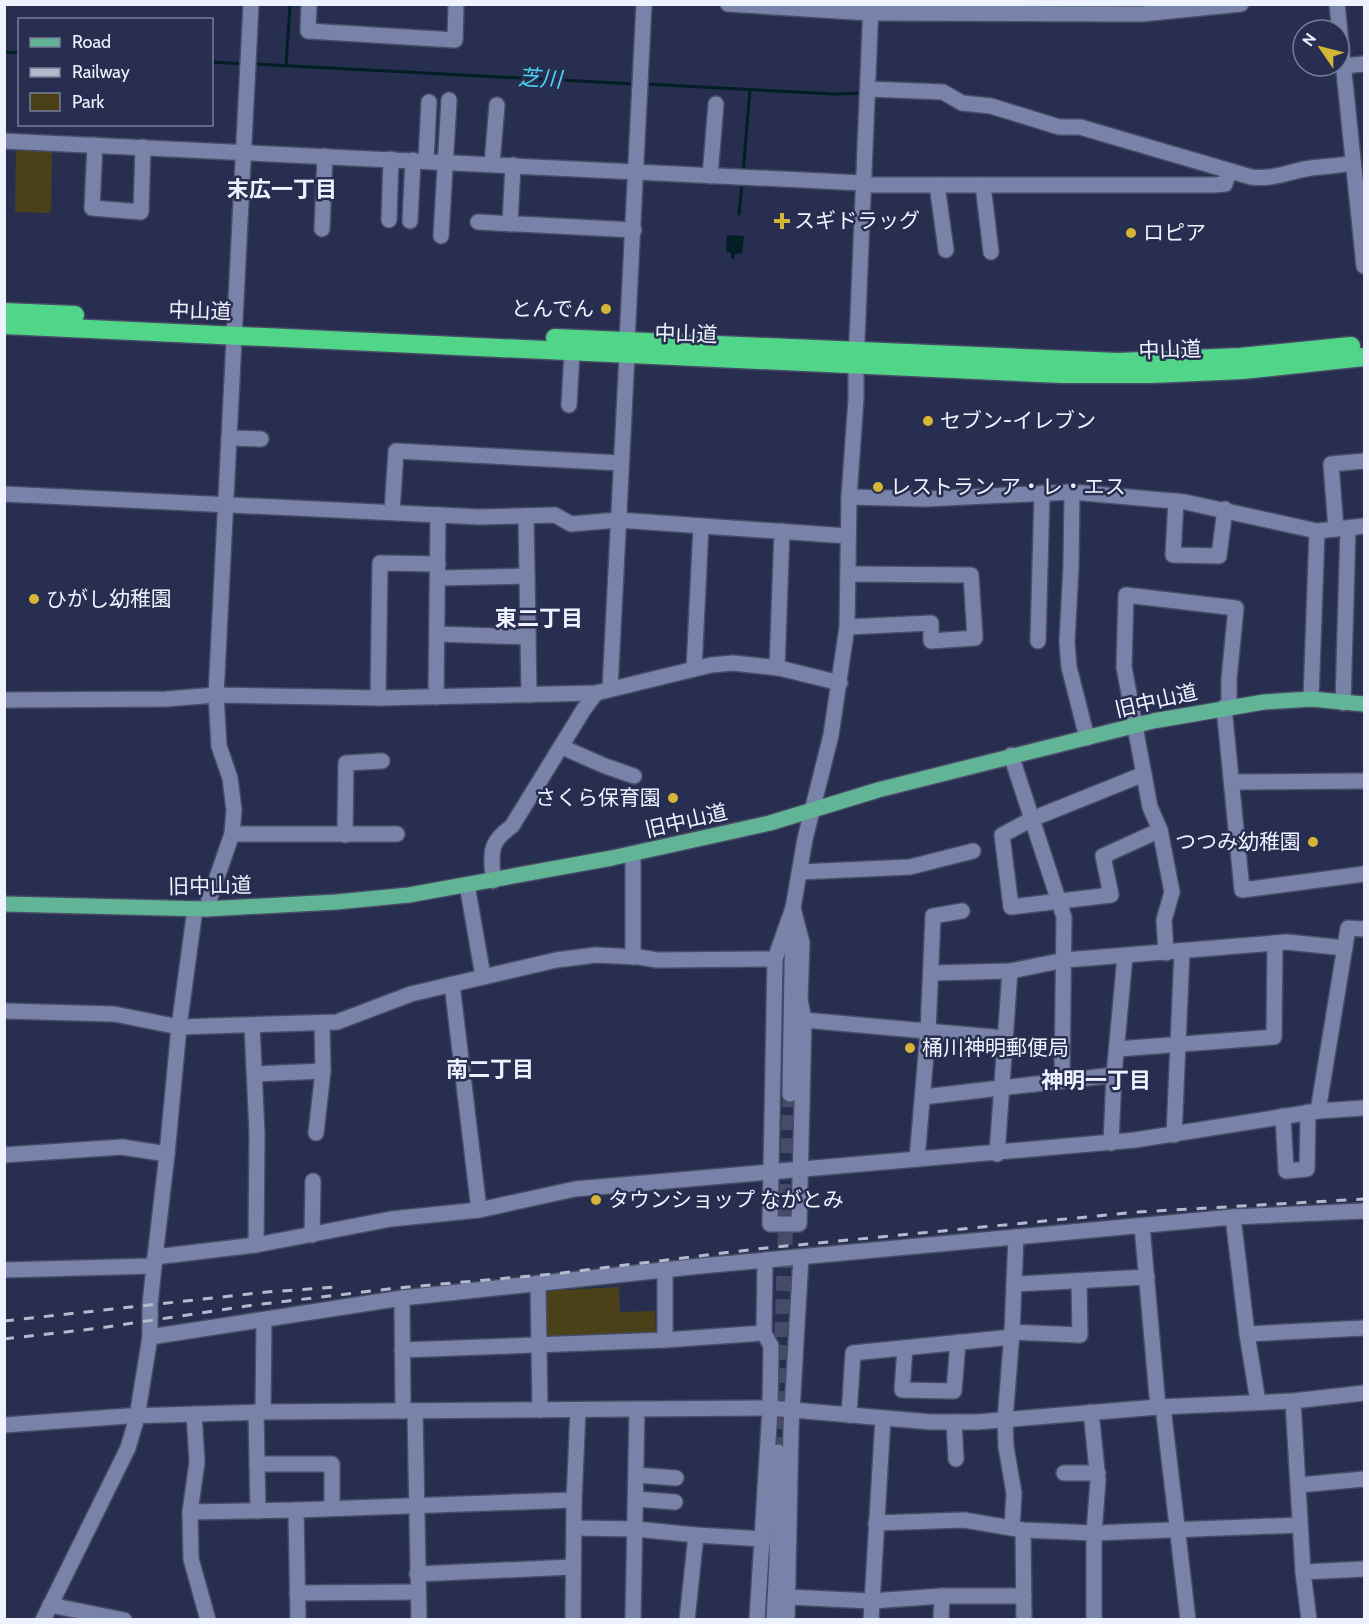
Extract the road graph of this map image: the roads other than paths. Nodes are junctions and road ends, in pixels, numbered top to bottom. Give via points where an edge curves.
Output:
1 (251, 4) edge
2 (309, 4) edge
3 (456, 4) edge
4 (644, 4) edge
5 (728, 4) edge
6 (1242, 4) edge
7 (810, 7) edge
8 (1177, 8) edge
9 (871, 9) edge
10 (999, 9) edge
11 (1344, 78) edge
12 (868, 89) junction
13 (450, 100) dead end
14 (429, 102) dead end
15 (716, 104) dead end
16 (497, 105) dead end
17 (4, 141) edge
18 (95, 145) junction
19 (143, 147) junction
20 (243, 152) junction
21 (325, 156) junction
22 (391, 159) junction
23 (420, 160) junction
24 (446, 161) junction
25 (1353, 163) junction
26 (492, 164) junction
27 (513, 165) junction
28 (637, 173) junction
29 (710, 176) junction
30 (1227, 178) junction
31 (863, 184) junction
32 (937, 185) junction
33 (983, 185) junction
34 (389, 220) dead end
35 (410, 221) dead end
36 (477, 222) dead end
37 (510, 224) junction
38 (322, 229) dead end
39 (634, 230) junction
40 (441, 236) dead end
41 (946, 250) dead end
42 (992, 252) dead end
43 (1364, 257) edge
44 (4, 312) edge
45 (4, 325) edge
46 (235, 329) junction
47 (1365, 344) edge
48 (627, 348) junction
49 (572, 352) junction
50 (856, 357) junction
51 (1365, 357) edge
52 (569, 405) dead end
53 (229, 438) junction
54 (261, 439) dead end
55 (1365, 461) edge
56 (621, 463) junction
57 (1072, 492) junction
58 (1042, 493) junction
59 (4, 494) edge
60 (849, 497) junction
61 (1176, 501) junction
62 (227, 504) junction
63 (1225, 509) junction
64 (392, 512) junction
65 (438, 515) junction
66 (526, 516) junction
67 (618, 520) junction
68 (701, 526) junction
69 (1365, 526) edge
70 (1342, 528) junction
71 (782, 531) junction
72 (1317, 531) junction
73 (848, 536) junction
74 (438, 571) junction
75 (848, 574) junction
76 (527, 576) junction
77 (847, 627) junction
78 (437, 634) junction
79 (528, 637) junction
80 (1038, 641) dead end
81 (777, 668) junction
82 (694, 669) junction
83 (840, 682) junction
84 (603, 691) junction
85 (529, 694) junction
86 (216, 695) junction
87 (436, 697) junction
88 (378, 698) junction
89 (1311, 699) junction
90 (4, 700) edge
91 (1343, 703) junction
92 (1365, 704) edge
93 (1227, 707) junction
94 (1136, 725) junction
95 (1087, 738) junction
96 (562, 747) junction
97 (1011, 755) junction
98 (382, 761) dead end
99 (1144, 774) junction
100 (634, 776) dead end
101 (1365, 781) edge
102 (1232, 782) junction
103 (812, 812) junction
104 (1032, 819) junction
105 (1160, 830) junction
106 (232, 834) junction
107 (397, 834) dead end
108 (345, 835) junction
109 (973, 851) dead end
110 (633, 854) junction
111 (800, 873) junction
112 (1365, 874) edge
113 (493, 881) junction
114 (467, 885) junction
115 (1058, 900) junction
116 (4, 904) edge
117 (793, 908) junction
118 (201, 909) junction
119 (962, 911) dead end
120 (1364, 925) edge
121 (1275, 943) junction
122 (1345, 948) junction
123 (1182, 952) junction
124 (1166, 953) junction
125 (1125, 956) junction
126 (633, 957) junction
127 (775, 958) junction
128 (1065, 960) junction
129 (1010, 971) junction
130 (932, 973) junction
131 (483, 976) junction
132 (452, 984) junction
133 (4, 1011) edge
134 (804, 1020) junction
135 (322, 1023) junction
136 (252, 1025) junction
137 (179, 1027) junction
138 (928, 1031) junction
139 (1005, 1038) junction
140 (1178, 1043) junction
141 (1117, 1049) junction
142 (323, 1071) junction
143 (255, 1074) junction
144 (1114, 1075) junction
145 (1062, 1080) junction
146 (1002, 1089) junction
147 (790, 1094) tunnel mouth
148 (923, 1097) junction
149 (1365, 1108) edge
150 (1313, 1112) junction
151 (1283, 1116) junction
152 (316, 1133) dead end
153 (1174, 1135) junction
154 (1111, 1143) junction
155 (167, 1154) junction
156 (997, 1154) junction
157 (4, 1155) edge
158 (918, 1159) junction
159 (801, 1170) junction
160 (769, 1173) junction
161 (313, 1180) dead end
162 (479, 1210) junction
163 (1365, 1212) edge
164 (1233, 1217) junction
165 (1142, 1226) junction
166 (312, 1235) junction
167 (1016, 1237) junction
168 (255, 1245) junction
169 (801, 1257) junction
170 (765, 1260) junction
171 (154, 1262) junction
172 (4, 1270) edge
173 (665, 1270) junction
174 (1147, 1277) junction
175 (1079, 1281) junction
176 (538, 1283) junction
177 (1014, 1284) junction
178 (402, 1298) junction
179 (264, 1320) junction
180 (1365, 1328) edge
181 (764, 1333) junction
182 (1247, 1334) junction
183 (1012, 1335) junction
184 (150, 1338) junction
185 (665, 1340) junction
186 (958, 1342) junction
187 (539, 1346) junction
188 (905, 1348) junction
189 (402, 1350) junction
190 (1365, 1392) edge
191 (1293, 1401) junction
192 (1258, 1402) junction
193 (1161, 1407) junction
194 (770, 1408) junction
195 (637, 1409) junction
196 (540, 1410) junction
197 (578, 1410) junction
198 (793, 1410) junction
199 (409, 1411) junction
200 (260, 1412) junction
201 (1091, 1412) junction
202 (194, 1414) junction
203 (849, 1415) junction
204 (137, 1417) junction
205 (883, 1418) junction
206 (1005, 1419) junction
207 (954, 1422) junction
208 (4, 1425) edge
209 (778, 1452) tunnel mouth
210 (956, 1459) dead end
211 (257, 1464) junction
212 (1064, 1473) dead end
213 (1098, 1473) junction
214 (636, 1475) junction
215 (676, 1478) dead end
216 (1365, 1479) edge
217 (1299, 1485) junction
218 (636, 1499) junction
219 (574, 1500) junction
220 (675, 1502) dead end
221 (416, 1506) junction
222 (332, 1508) junction
223 (296, 1510) junction
224 (258, 1511) junction
225 (190, 1512) junction
226 (876, 1523) junction
227 (1300, 1525) junction
228 (574, 1528) junction
229 (636, 1529) junction
230 (1018, 1529) junction
231 (1178, 1530) junction
232 (1094, 1533) junction
233 (696, 1536) junction
234 (764, 1539) junction
235 (572, 1567) junction
236 (1365, 1569) edge
237 (1303, 1572) junction
238 (417, 1574) junction
239 (418, 1592) junction
240 (297, 1593) junction
241 (942, 1596) junction
242 (1024, 1596) junction
243 (788, 1597) junction
244 (872, 1601) junction
245 (50, 1605) junction
246 (43, 1620) edge
247 (124, 1620) edge
248 (208, 1620) edge
249 (298, 1620) edge
250 (419, 1620) edge
251 (573, 1620) edge
252 (633, 1620) edge
253 (687, 1620) edge
254 (757, 1620) edge
255 (774, 1620) edge
256 (788, 1620) edge
257 (871, 1620) edge
258 (941, 1620) edge
259 (1024, 1620) edge
260 (1094, 1620) edge
261 (1188, 1620) edge
262 (1310, 1620) edge

1 - 20 street
2 - 3 street via 308,31 455,40
4 - 28 street
5 - 7 street
6 - 8 street
7 - 9 street
8 - 10 street via 1142,14
9 - 10 street
9 - 12 street
11 - 25 street
12 - 30 street via 943,92 962,103 991,106 1059,127 1080,127
12 - 31 street
13 - 24 street
14 - 23 street
15 - 29 street
16 - 26 street
17 - 18 street
18 - 19 street
18 - 19 street via 92,208 141,212
19 - 20 street
20 - 21 street
20 - 46 street
21 - 22 street
21 - 38 street
22 - 23 street
22 - 34 street
23 - 24 street
23 - 35 street
24 - 26 street
24 - 40 street
25 - 30 street via 1267,179
25 - 43 street
26 - 27 street
27 - 28 street
27 - 37 street
28 - 29 street
28 - 39 street
29 - 31 street
30 - 33 street via 1214,186
31 - 32 street
31 - 50 street
32 - 33 street
32 - 41 street
33 - 42 street
36 - 37 street
37 - 39 street
39 - 48 street
44 - 46 highway, 中山道
45 - 46 highway, 中山道
46 - 48 highway, 中山道
46 - 49 highway, 中山道
46 - 53 street
47 - 50 highway, 中山道 via 1240,357 1118,362
48 - 49 highway, 中山道
48 - 50 highway, 中山道
48 - 56 street
49 - 52 street
50 - 51 highway, 中山道 via 947,370 1151,374 1243,370
50 - 60 street
53 - 54 street
53 - 62 street
55 - 70 street via 1331,464
56 - 64 street via 396,451
56 - 67 street
57 - 58 street
57 - 61 street
57 - 95 street via 1067,642 1069,667
58 - 60 street via 925,500
58 - 80 street
59 - 62 street
60 - 73 street
61 - 63 street
61 - 63 street via 1173,555 1219,556
62 - 64 street
62 - 86 street
63 - 72 street
64 - 65 street
65 - 66 street
65 - 74 street
66 - 67 street via 555,515 571,524
66 - 76 street
67 - 68 street
67 - 84 street
68 - 71 street
68 - 82 street
69 - 70 street
70 - 72 street
70 - 91 street
71 - 73 street
71 - 81 street
72 - 89 street
73 - 75 street
74 - 76 street
74 - 78 street
74 - 88 street via 380,563
75 - 77 street
75 - 77 street via 971,575 975,638 931,641 932,622
76 - 79 street
77 - 83 street
78 - 79 street
78 - 87 street
79 - 85 street
81 - 82 street via 733,663
81 - 83 street
82 - 84 street
83 - 103 street
84 - 85 street
84 - 96 street via 584,709
85 - 87 street
86 - 88 street
86 - 90 street
86 - 106 street via 219,747 230,778 234,810
87 - 88 street
89 - 91 main road, 旧中山道
89 - 93 main road, 旧中山道
91 - 92 main road, 旧中山道
93 - 94 main road, 旧中山道
93 - 94 street via 1236,608 1126,595 1124,668
93 - 102 street
94 - 95 main road, 旧中山道
94 - 99 street
95 - 97 main road, 旧中山道
96 - 100 street
96 - 113 street via 512,826 496,839 492,849
97 - 103 main road, 旧中山道 via 845,799
97 - 104 street
98 - 108 street via 346,763
99 - 104 street
99 - 105 street via 1150,807
101 - 102 street
102 - 112 street via 1242,890
103 - 110 main road, 旧中山道
103 - 111 street
104 - 115 street
104 - 115 street via 1002,835 1011,907
105 - 115 street via 1103,856 1111,895
105 - 124 street via 1172,892 1164,920
106 - 108 street
106 - 118 street
107 - 108 street
109 - 111 street via 910,867
110 - 113 main road, 旧中山道
110 - 126 street
111 - 117 street
113 - 114 main road, 旧中山道
114 - 118 main road, 旧中山道 via 357,900
114 - 131 street
115 - 128 street via 1064,917
116 - 118 main road, 旧中山道
117 - 127 street
117 - 134 street via 802,943 800,1000
117 - 147 street
118 - 137 street
119 - 130 street via 933,916
120 - 122 street via 1348,928
121 - 122 street
121 - 123 street
121 - 140 street via 1274,1037
122 - 150 street
123 - 124 street
123 - 140 street
124 - 125 street
125 - 128 street
125 - 141 street
126 - 127 street
126 - 131 street via 596,955 556,960
127 - 160 street
128 - 129 street
128 - 145 street
129 - 130 street
129 - 139 street
130 - 138 street
131 - 132 street
132 - 135 street via 411,994 337,1022
132 - 162 street
133 - 137 street via 114,1014
134 - 138 street
134 - 159 street
135 - 136 street
135 - 142 street
136 - 137 street
136 - 143 street
137 - 155 street
138 - 139 street
138 - 148 street
139 - 146 street
140 - 141 street
140 - 153 street
141 - 144 street
142 - 143 street
142 - 152 street
143 - 168 street
144 - 145 street
144 - 154 street
145 - 146 street
146 - 148 street
146 - 156 street
148 - 158 street
149 - 150 street
150 - 151 street
150 - 151 street via 1307,1169 1286,1171
151 - 153 street
153 - 154 street
154 - 156 street
155 - 157 street via 122,1147
155 - 171 street
156 - 158 street
158 - 159 street
159 - 160 street
159 - 160 street via 799,1224 770,1224
160 - 162 street via 575,1189
161 - 166 street
162 - 166 street via 391,1219
163 - 164 street
164 - 165 street
164 - 182 street
165 - 167 street
165 - 174 street
166 - 168 street
167 - 169 street
167 - 177 street
168 - 171 street
169 - 170 street
169 - 198 street
170 - 173 street
170 - 181 street
171 - 172 street
171 - 184 street
173 - 176 street
173 - 185 street
174 - 175 street
174 - 193 street
175 - 177 street
175 - 183 street via 1080,1335
176 - 178 street
176 - 187 street
177 - 183 street
178 - 179 street
178 - 189 street
179 - 184 street
179 - 200 street
180 - 182 street
181 - 185 street
181 - 194 street via 771,1346
182 - 192 street
183 - 186 street
183 - 206 street
184 - 204 street
185 - 187 street
186 - 188 street
186 - 188 street via 954,1392 902,1390
187 - 189 street
187 - 196 street
188 - 203 street via 853,1353
189 - 199 street
190 - 191 street
191 - 192 street
191 - 217 street
192 - 193 street
193 - 201 street
193 - 231 street
194 - 195 street
194 - 198 street
194 - 234 street
195 - 197 street
195 - 214 street
196 - 197 street
196 - 199 street
197 - 219 street
198 - 203 street
198 - 243 street
199 - 200 street
199 - 221 street
200 - 202 street
200 - 211 street
201 - 206 street
201 - 213 street
202 - 204 street
202 - 225 street via 197,1462
203 - 205 street
204 - 208 street
204 - 245 street via 128,1448
205 - 207 street
205 - 226 street
206 - 207 street
206 - 230 street
207 - 210 street
209 - 255 street
211 - 222 street via 332,1464
211 - 224 street
212 - 213 street
213 - 232 street
214 - 215 street
214 - 218 street
216 - 217 street
217 - 227 street
218 - 220 street
218 - 229 street
219 - 221 street
219 - 228 street
221 - 222 street
221 - 238 street
222 - 223 street
223 - 224 street
223 - 240 street
224 - 225 street
225 - 248 street via 191,1559
226 - 230 street via 964,1520
226 - 244 street
227 - 231 street
227 - 237 street
228 - 229 street
228 - 235 street
229 - 233 street
229 - 252 street
230 - 232 street
230 - 242 street
231 - 232 street
231 - 261 street
232 - 260 street
233 - 234 street
233 - 253 street
234 - 254 street
235 - 238 street
235 - 251 street
236 - 237 street
237 - 262 street
238 - 239 street
239 - 240 street
239 - 250 street
240 - 249 street
241 - 242 street
241 - 244 street
241 - 258 street
242 - 259 street
243 - 244 street
243 - 256 street
244 - 257 street
245 - 246 street
245 - 247 street

